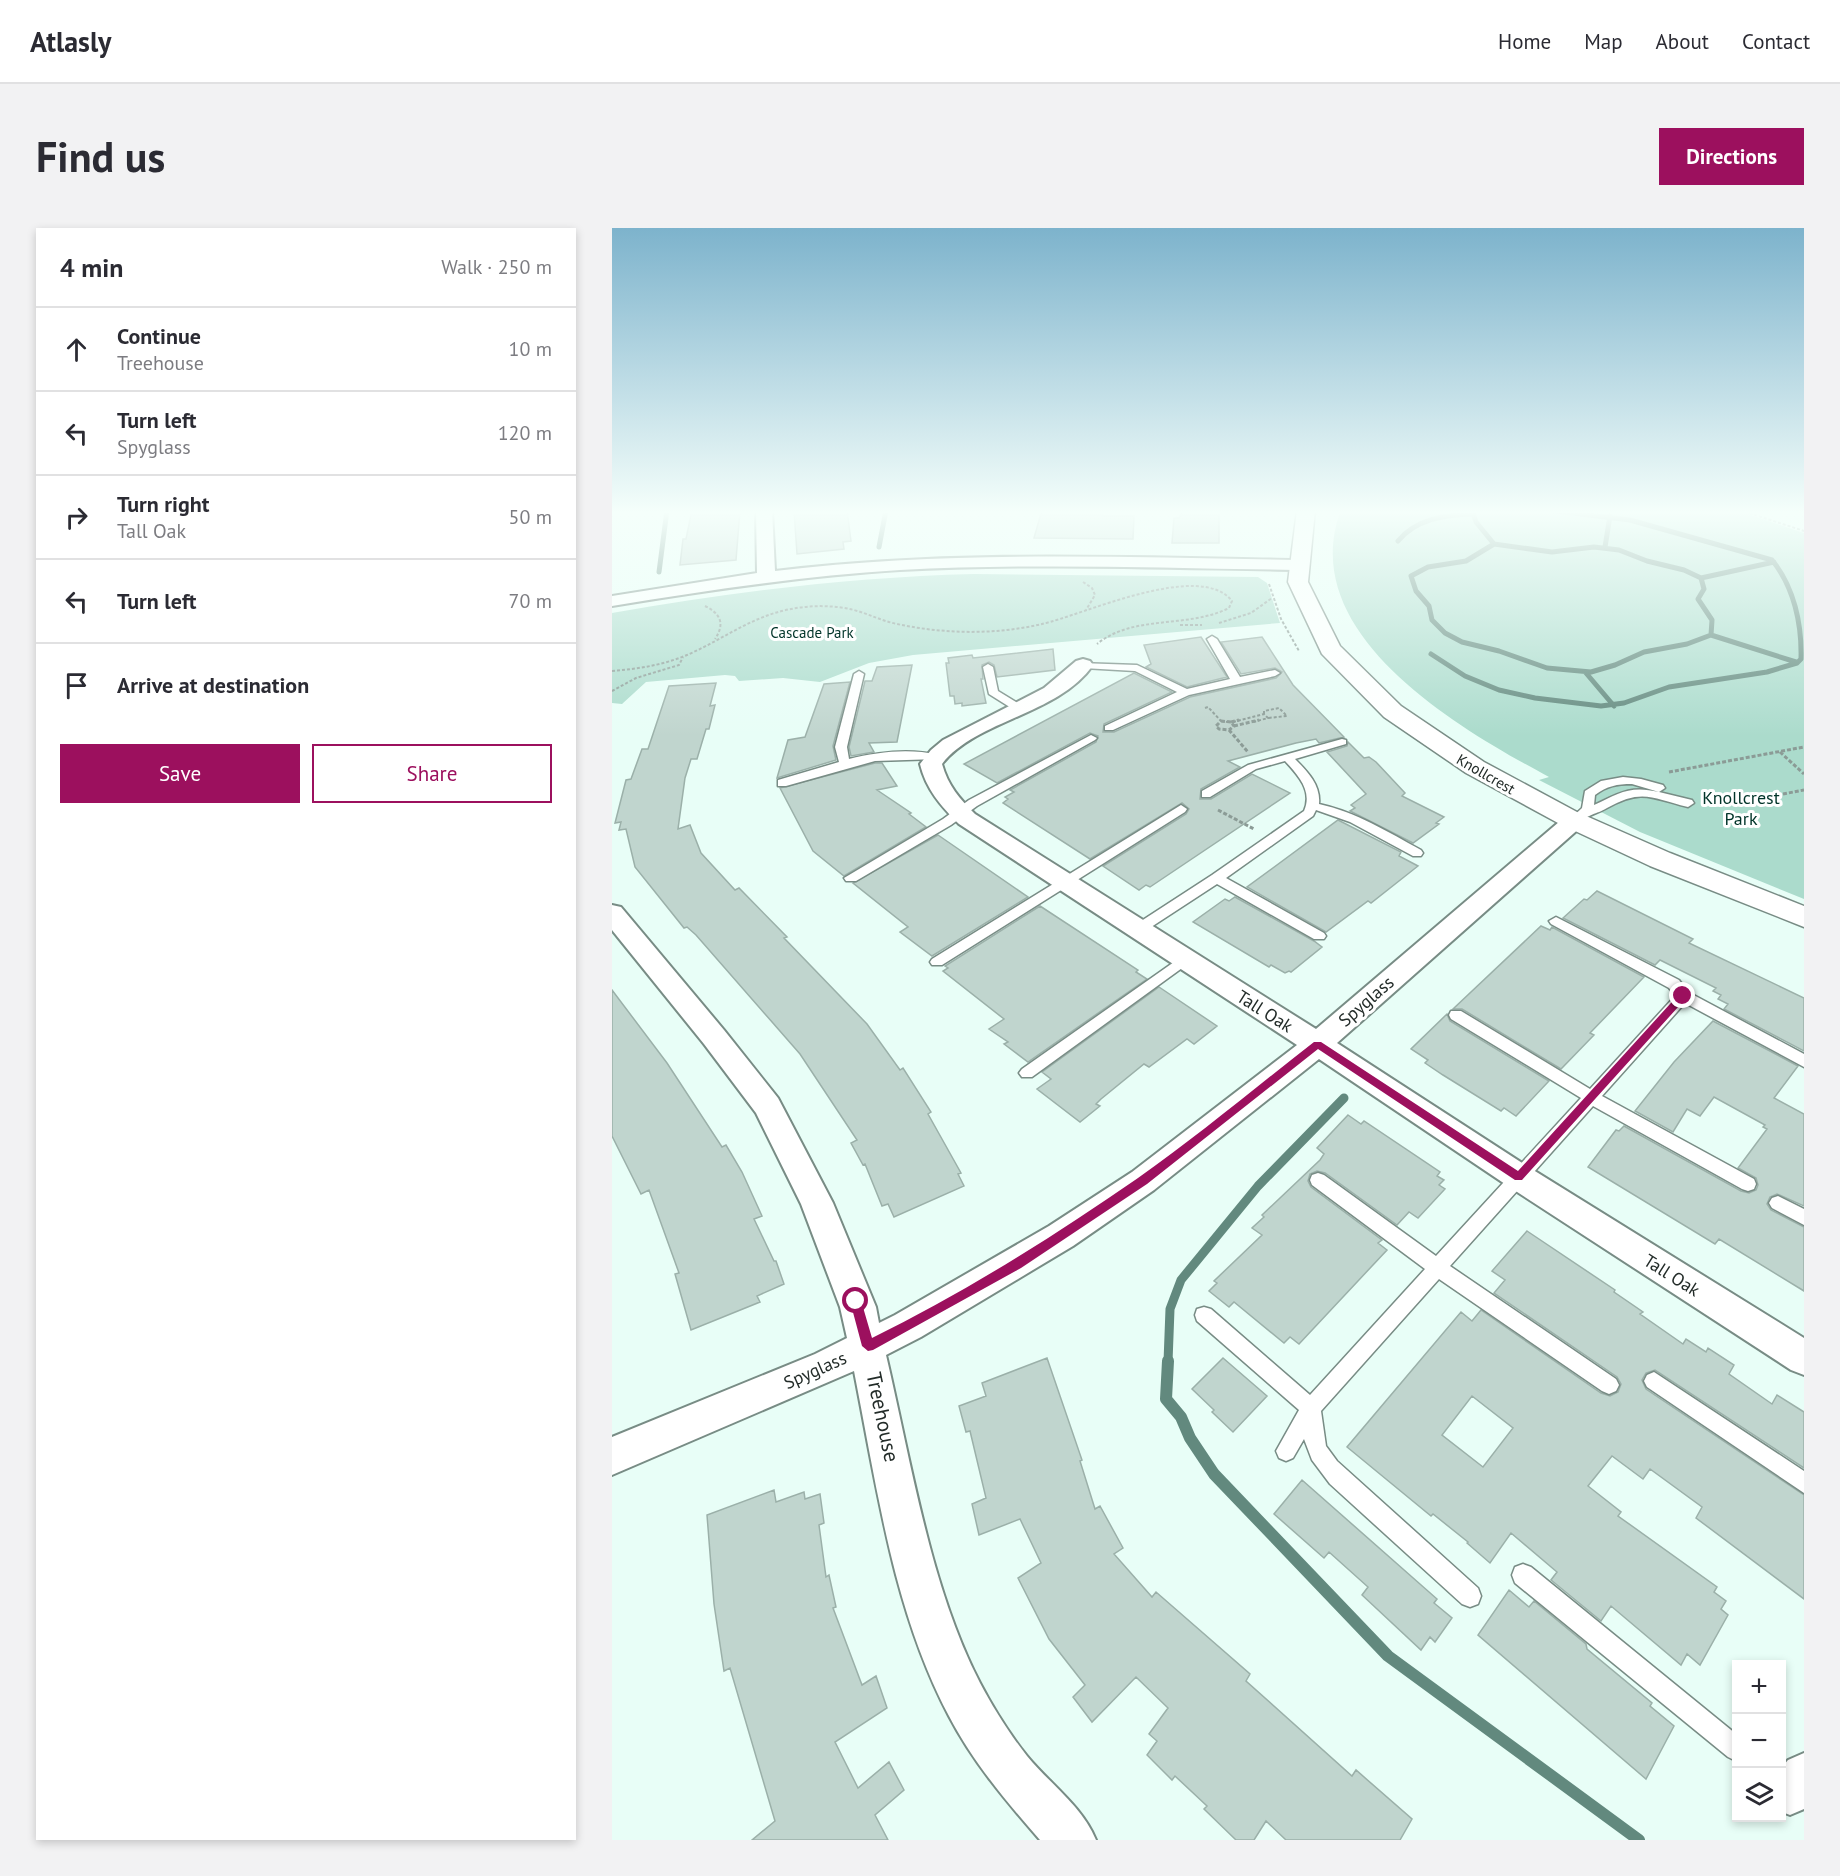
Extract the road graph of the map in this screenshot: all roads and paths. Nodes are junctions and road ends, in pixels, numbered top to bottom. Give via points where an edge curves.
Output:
1 (718, 585) edge
2 (1088, 585) edge
3 (1269, 585) edge
4 (1300, 585) edge
5 (1272, 598) junction
6 (612, 601) edge
7 (697, 604) dead end
8 (1085, 611) junction
9 (745, 623) junction
10 (894, 623) junction
11 (1216, 623) dead end
12 (751, 624) dead end
13 (1167, 624) junction
14 (1208, 625) dead end
15 (892, 629) dead end
16 (1212, 639) dead end
17 (713, 641) junction
18 (1299, 651) dead end
19 (1090, 654) junction
20 (684, 656) junction
21 (988, 667) dead end
22 (612, 671) edge
23 (1275, 673) dead end
24 (859, 674) dead end
25 (1236, 680) junction
26 (612, 691) edge
27 (1186, 692) junction
28 (1020, 709) junction
29 (1197, 710) dead end
30 (1264, 714) junction
31 (1268, 718) junction
32 (1221, 721) junction
33 (1231, 722) junction
34 (1234, 726) junction
35 (1109, 728) dead end
36 (1229, 730) junction
37 (1091, 738) dead end
38 (1342, 742) dead end
39 (1804, 747) edge
40 (1779, 751) junction
41 (934, 757) junction
42 (1288, 758) junction
43 (845, 765) junction
44 (1259, 765) junction
45 (1665, 772) dead end
46 (1804, 774) edge
47 (782, 783) dead end
48 (1804, 790) edge
49 (1206, 794) dead end
50 (1783, 794) dead end
51 (1313, 806) junction
52 (1213, 807) dead end
53 (1181, 809) dead end
54 (959, 812) junction
55 (1581, 815) junction
56 (1248, 826) dead end
57 (1417, 853) dead end
58 (850, 878) dead end
59 (1217, 878) junction
60 (1064, 882) junction
61 (612, 913) edge
62 (1804, 917) edge
63 (1556, 921) dead end
64 (1137, 930) junction
65 (1319, 936) dead end
66 (1184, 960) junction
67 (937, 962) dead end
68 (1683, 996) junction
69 (1456, 1015) dead end
70 (1318, 1044) junction
71 (1804, 1061) edge
72 (1028, 1073) dead end
73 (1591, 1097) junction
74 (1519, 1177) junction
75 (1318, 1180) dead end
76 (1749, 1184) dead end
77 (1778, 1203) dead end
78 (1804, 1218) edge
79 (1437, 1268) junction
80 (1204, 1315) dead end
81 (868, 1346) junction
82 (1804, 1358) edge
83 (1654, 1381) dead end
84 (1609, 1385) dead end
85 (1311, 1408) junction
86 (1286, 1451) dead end
87 (612, 1456) edge
88 (1804, 1483) edge
89 (1523, 1575) dead end
90 (1470, 1596) dead end
91 (1732, 1745) edge
92 (1072, 1840) edge

1 - 6 street
2 - 8 path via 1095,592 1095,599
3 - 5 path
4 - 55 street, Knollcrest via 1316,625 1336,654 1376,697 1464,762
5 - 11 path via 1251,613
5 - 18 path
7 - 17 path via 713,610 722,620 722,629
8 - 10 path via 1041,624 997,630 945,632
8 - 13 path via 1126,595 1166,587 1212,588 1232,601 1221,613
9 - 10 path via 778,611 821,607 853,610
9 - 12 path
9 - 17 path
10 - 15 path
13 - 14 path
13 - 19 path via 1119,629
16 - 25 lane
17 - 20 path
19 - 27 lane via 1137,668
19 - 28 street via 1069,680
20 - 22 path via 643,668
20 - 26 path via 679,665 636,678
21 - 28 lane via 993,692
23 - 25 lane
24 - 43 lane via 841,747
25 - 27 lane
27 - 35 lane
28 - 41 street via 940,750
29 - 32 path via 1208,707
30 - 31 path
30 - 31 path via 1279,708 1287,716
30 - 33 path
31 - 34 path
32 - 33 path
32 - 36 path via 1216,726
33 - 34 path
34 - 36 path
36 - 44 path
37 - 54 lane
38 - 42 lane
39 - 40 path
40 - 45 path
40 - 46 path
41 - 43 lane via 887,754
41 - 54 street, Tall Oak via 931,764 935,779
42 - 44 lane
42 - 51 lane via 1309,782
43 - 47 lane
44 - 49 lane
48 - 50 path
51 - 57 lane via 1354,818
51 - 59 lane via 1302,819
52 - 56 path
53 - 60 lane
54 - 58 lane
54 - 60 street, Tall Oak
55 - 55 lane via 1600,809 1618,796 1642,792 1688,803 1656,787 1620,780 1592,791
55 - 62 street, Knollcrest
55 - 70 street, Spyglass
59 - 64 lane
59 - 65 lane
60 - 64 street, Tall Oak
60 - 67 lane
61 - 81 street, Treehouse via 767,1106 817,1203 858,1307
63 - 68 lane via 1674,984
64 - 66 street, Tall Oak
66 - 70 street, Tall Oak
66 - 72 lane
68 - 71 lane
68 - 73 lane
69 - 73 lane
70 - 74 street, Tall Oak
70 - 81 street, Spyglass via 1143,1181 963,1295
73 - 74 lane
73 - 76 lane
74 - 79 lane
74 - 82 street, Tall Oak
75 - 79 lane
77 - 78 lane
79 - 84 lane
79 - 85 lane
80 - 85 lane
81 - 87 street, Spyglass
81 - 92 street, Treehouse via 914,1565 943,1654 965,1701 1010,1771
83 - 88 lane
85 - 86 lane
85 - 90 lane via 1315,1447 1329,1469
89 - 91 lane

